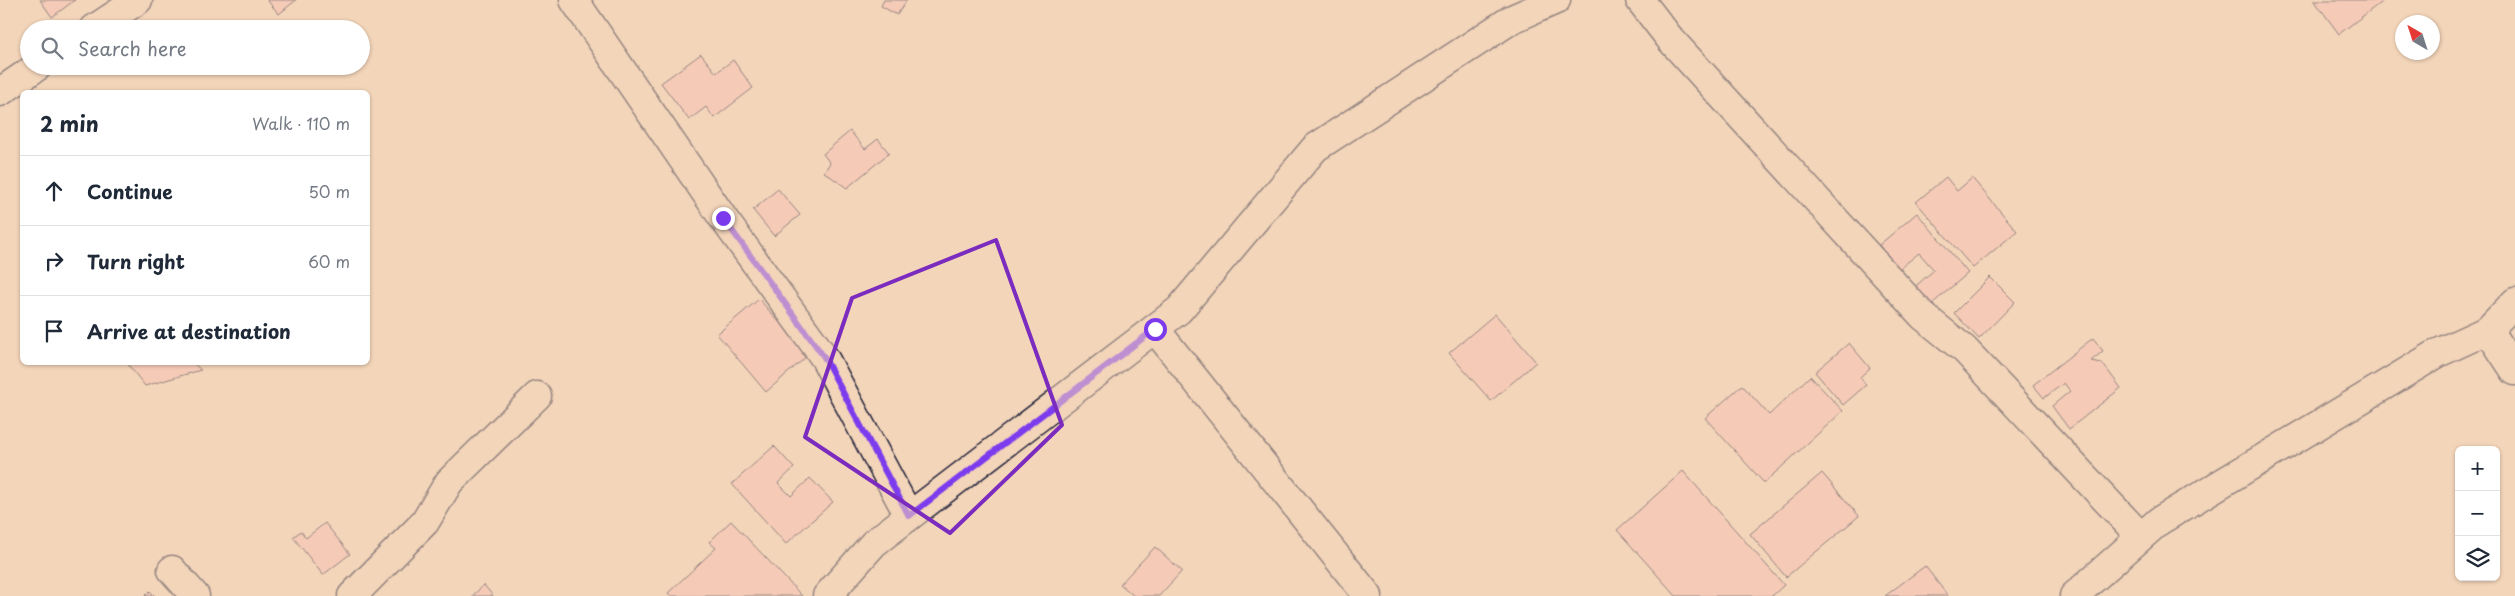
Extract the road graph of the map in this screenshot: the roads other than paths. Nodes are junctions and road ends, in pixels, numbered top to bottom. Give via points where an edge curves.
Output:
1 (138, 0) edge
2 (574, 0) edge
3 (1640, 0) edge
4 (1550, 1) edge
5 (108, 20) edge
6 (25, 75) edge
7 (0, 92) edge
8 (2515, 302) edge
9 (1155, 329) junction
10 (2488, 330) junction
11 (2515, 371) edge
12 (537, 396) dead end
13 (909, 516) junction
14 (2140, 536) junction
15 (172, 570) dead end
16 (195, 596) edge
17 (352, 596) edge
18 (827, 596) edge
19 (1368, 596) edge
20 (2074, 596) edge

1 - 5 street
2 - 13 street via 723,218 824,357
3 - 14 street via 1671,40 1923,316 1965,350
4 - 9 street via 1512,20 1315,148 1179,310
6 - 7 street
8 - 10 street
9 - 13 street
9 - 19 street
10 - 11 street
10 - 14 street via 2430,358 2159,521
12 - 17 street via 449,482 426,522
13 - 18 street via 874,543
14 - 20 street
15 - 16 street

